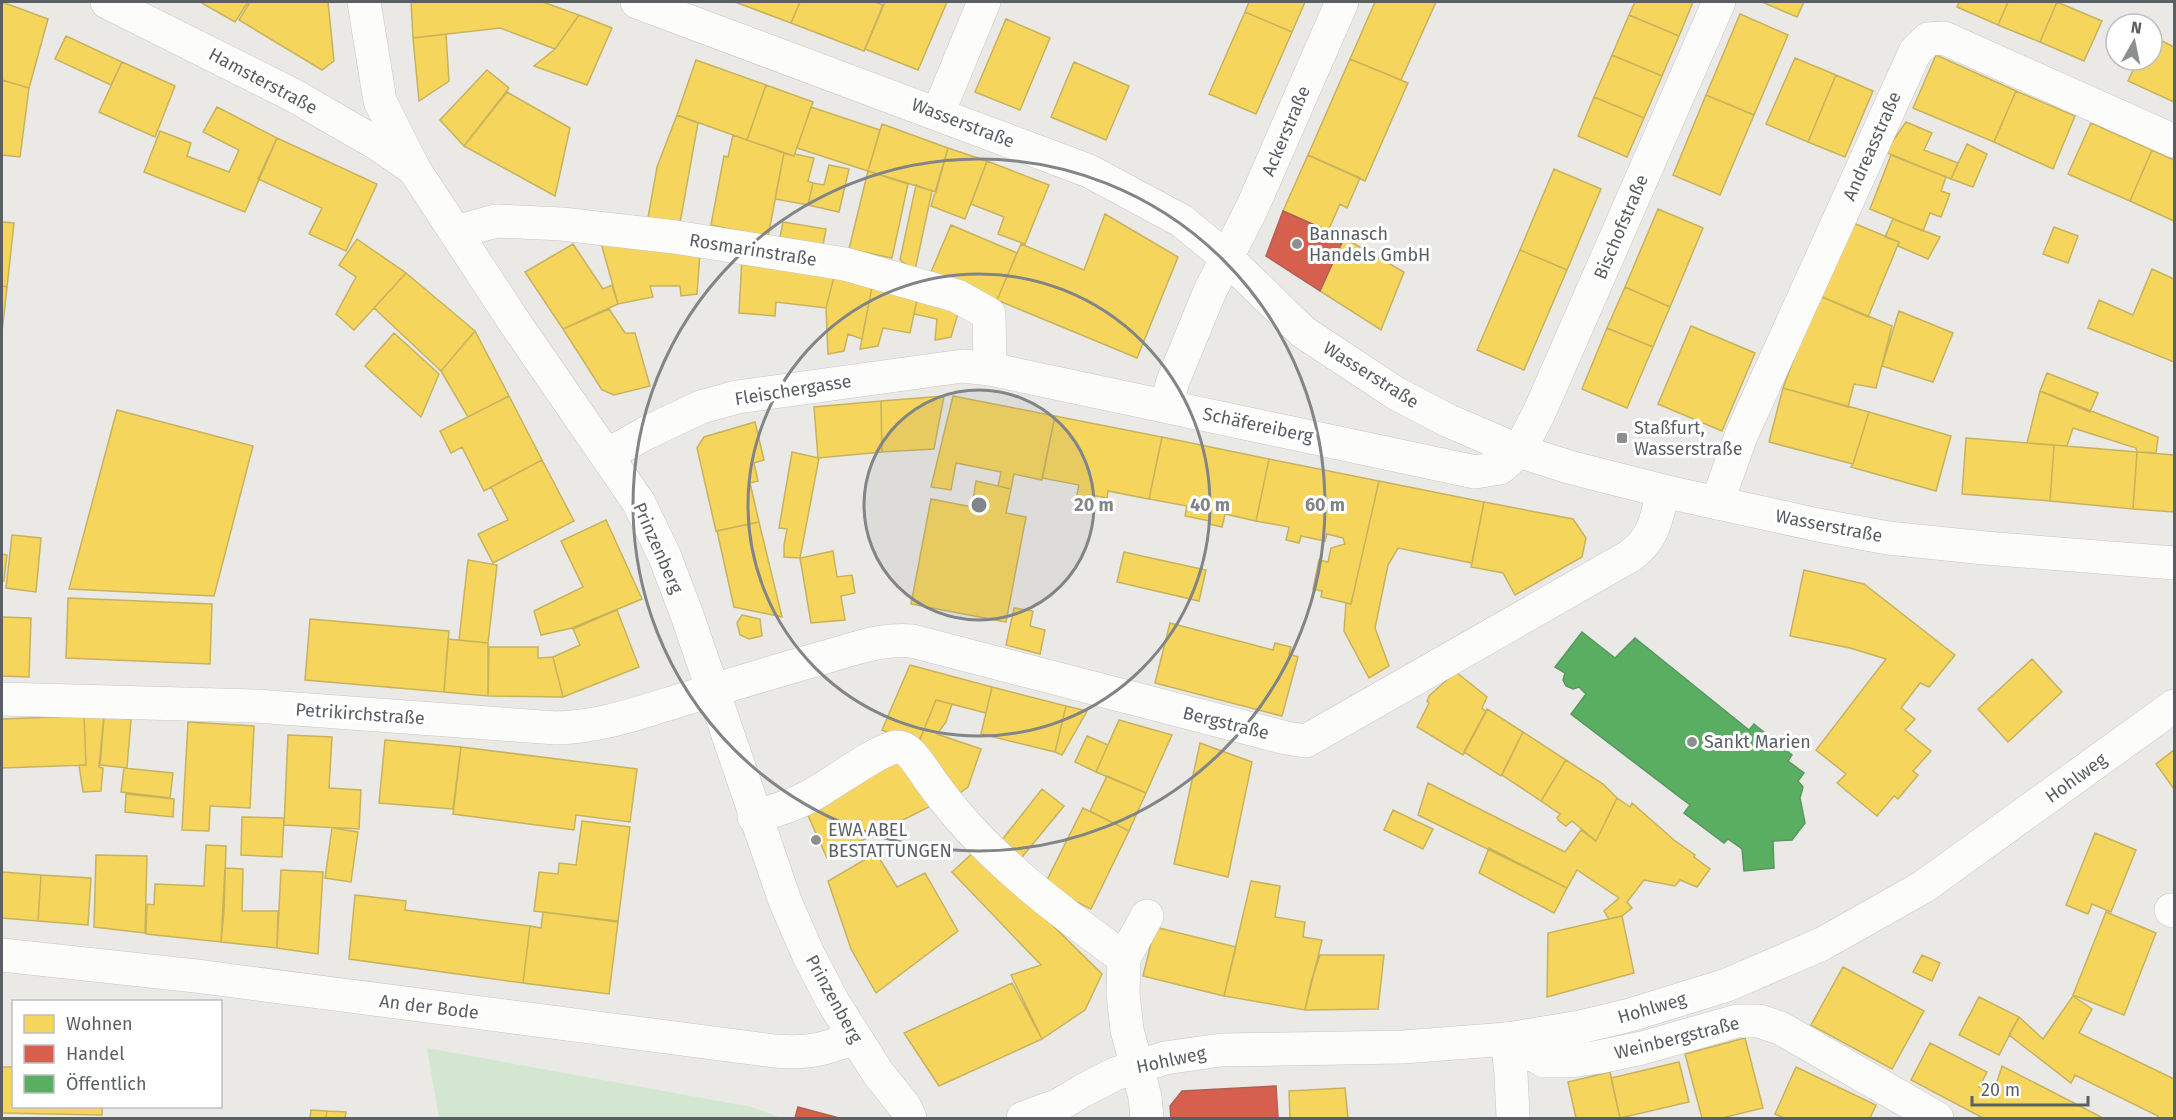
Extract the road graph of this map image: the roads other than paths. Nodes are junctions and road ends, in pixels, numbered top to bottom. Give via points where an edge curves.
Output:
1 (107, 2) edge
2 (364, 2) edge
3 (637, 2) edge
4 (984, 2) edge
5 (1342, 2) edge
6 (1719, 2) edge
7 (938, 113) junction
8 (2175, 141) edge
9 (414, 169) junction
10 (456, 232) junction
11 (1228, 259) junction
12 (990, 369) junction
13 (1166, 405) junction
14 (1519, 451) junction
15 (607, 455) junction
16 (1663, 491) junction
17 (1717, 503) junction
18 (2175, 563) edge
19 (712, 690) junction
20 (2, 699) edge
21 (2175, 706) edge
22 (754, 817) junction
23 (1147, 916) dead end
24 (2, 955) edge
25 (1124, 958) junction
26 (855, 1038) junction
27 (1507, 1039) junction
28 (1136, 1067) junction
29 (1055, 1112) edge
30 (912, 1115) edge
31 (1023, 1119) edge
32 (1147, 1119) edge
33 (1513, 1119) edge
34 (1937, 1119) edge

1 - 9 street, Hamsterstraße via 293,95
2 - 9 street, Prinzenberg via 380,101
3 - 7 street, Wasserstraße
4 - 7 street
5 - 11 street, Ackerstraße
6 - 14 street, Bischofstraße via 1552,386
7 - 11 street, Wasserstraße via 1089,171 1182,221
8 - 17 street, Andreasstraße via 1944,39 1928,39 1915,52 1905,73 1741,436
9 - 10 street, Prinzenberg
10 - 12 street, Rosmarinstraße via 496,221 562,224 845,264 957,296 989,314
10 - 15 street, Prinzenberg
11 - 13 street, Ackerstraße via 1210,291
11 - 14 street, Wasserstraße via 1304,332 1388,388 1449,421
12 - 13 street, Schäfereiberg
12 - 15 street, Fleischergasse via 940,368 737,397 701,407
13 - 14 street, Schäfereiberg via 1475,472 1500,468
14 - 16 street, Wasserstraße
15 - 19 street, Prinzenberg via 639,503 665,557
16 - 17 street, Wasserstraße
16 - 19 street, Bergstraße via 1652,533 1644,546 1630,556 1306,741 912,641 877,642
17 - 18 street, Wasserstraße via 1888,538
19 - 20 street, Petrikirchstraße via 601,724 556,728 255,706
19 - 22 street, Prinzenberg
21 - 27 street, Hohlweg via 1923,887 1822,944 1727,985 1670,1003 1580,1027
22 - 25 street via 810,796 883,752 897,746 908,749 942,796 983,842 1074,922
22 - 26 street, Prinzenberg via 809,956
23 - 25 street
24 - 26 street, An der Bode via 196,976 775,1051 823,1050
25 - 28 street via 1127,1030
26 - 30 street, Prinzenberg
27 - 28 street, Hohlweg via 1403,1047 1221,1050 1165,1058
27 - 33 street
27 - 34 street, Weinbergstraße via 1544,1061 1581,1060 1642,1048 1737,1021 1759,1021 1780,1028
28 - 29 street, Hohlweg via 1082,1090
28 - 32 street
29 - 31 street, Hohlweg

